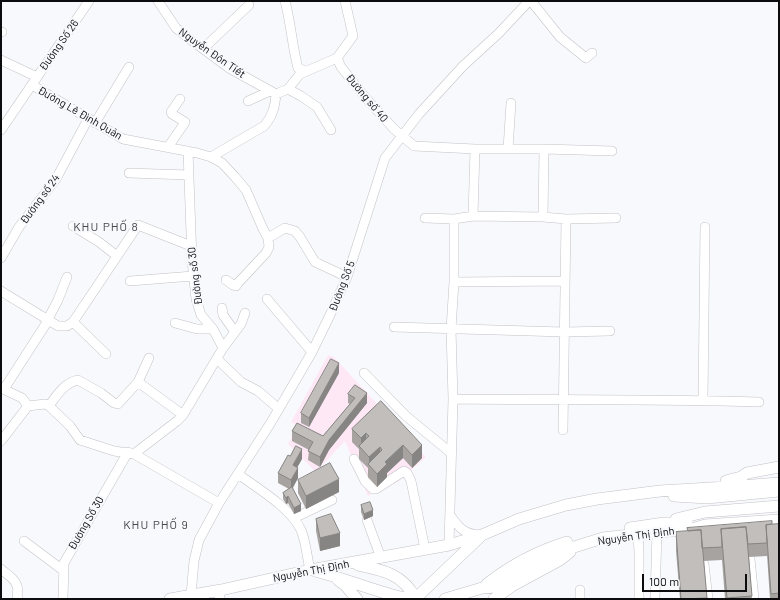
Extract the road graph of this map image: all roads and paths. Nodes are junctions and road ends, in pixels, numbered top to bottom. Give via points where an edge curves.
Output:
1 (89, 1) edge
2 (158, 1) edge
3 (285, 1) edge
4 (345, 1) edge
5 (530, 1) edge
6 (249, 4) dead end
7 (203, 49) junction
8 (592, 54) dead end
9 (337, 58) junction
10 (1, 60) edge
11 (129, 67) dead end
12 (305, 71) junction
13 (34, 81) junction
14 (288, 89) junction
15 (273, 92) junction
16 (180, 99) dead end
17 (248, 101) dead end
18 (511, 102) dead end
19 (92, 121) junction
20 (1, 130) edge
21 (331, 130) dead end
22 (401, 136) junction
23 (168, 147) junction
24 (475, 149) junction
25 (508, 149) junction
26 (544, 149) junction
27 (188, 151) junction
28 (612, 151) dead end
29 (211, 157) junction
30 (129, 173) dead end
31 (189, 175) junction
32 (473, 216) junction
33 (543, 217) junction
34 (425, 218) dead end
35 (616, 218) dead end
36 (454, 219) junction
37 (566, 219) junction
38 (73, 226) dead end
39 (705, 227) dead end
40 (268, 238) junction
41 (191, 246) junction
42 (117, 256) junction
43 (1, 258) edge
44 (193, 276) junction
45 (67, 277) dead end
46 (347, 277) junction
47 (226, 280) dead end
48 (130, 281) dead end
49 (565, 281) junction
50 (454, 282) junction
51 (1, 291) edge
52 (267, 299) dead end
53 (222, 308) dead end
54 (245, 313) dead end
55 (48, 319) junction
56 (73, 322) junction
57 (175, 324) dead end
58 (394, 326) dead end
59 (213, 329) junction
60 (451, 329) junction
61 (610, 331) dead end
62 (235, 332) junction
63 (564, 332) junction
64 (224, 348) junction
65 (312, 352) junction
66 (106, 354) dead end
67 (149, 358) dead end
68 (217, 359) junction
69 (364, 374) dead end
70 (138, 382) junction
71 (2, 388) edge
72 (453, 399) junction
73 (564, 400) junction
74 (703, 400) junction
75 (758, 402) dead end
76 (28, 406) junction
77 (49, 406) junction
78 (279, 409) junction
79 (183, 415) junction
80 (563, 430) dead end
81 (1, 441) edge
82 (131, 453) junction
83 (451, 453) junction
84 (354, 459) dead end
85 (779, 467) edge
86 (238, 474) junction
87 (779, 476) edge
88 (779, 483) edge
89 (727, 484) junction
90 (779, 491) edge
91 (629, 494) junction
92 (332, 500) dead end
93 (219, 503) junction
94 (779, 506) edge
95 (450, 515) junction
96 (779, 515) edge
97 (294, 518) junction
98 (519, 519) junction
99 (367, 520) dead end
100 (717, 520) junction
101 (779, 520) edge
102 (705, 524) junction
103 (659, 527) junction
104 (779, 528) edge
105 (638, 530) junction
106 (687, 530) junction
107 (482, 535) junction
108 (24, 541) dead end
109 (573, 543) junction
110 (448, 545) junction
111 (425, 549) junction
112 (656, 551) junction
113 (639, 552) junction
114 (381, 558) junction
115 (750, 560) edge
116 (351, 563) junction
117 (704, 564) edge
118 (1, 569) edge
119 (310, 570) junction
120 (64, 571) junction
121 (333, 575) junction
122 (482, 588) junction
123 (191, 595) junction
124 (220, 595) edge
125 (18, 599) edge
126 (63, 599) edge
127 (170, 599) edge
128 (357, 599) edge
129 (416, 599) edge
130 (445, 599) edge
131 (470, 599) edge
132 (494, 599) edge
133 (639, 599) edge
134 (656, 599) edge
135 (708, 599) edge
136 (754, 599) edge

1 - 13 street, Đường Số 26
2 - 7 street, Nguyễn Đôn Tiết via 176,28
3 - 12 street via 298,68
4 - 9 street via 353,36
5 - 8 street via 560,37 586,58
5 - 22 street, Đường Số 5 via 463,66
6 - 7 street
7 - 15 street, Nguyễn Đôn Tiết via 229,68
9 - 12 street
9 - 22 street, Đường số 40 via 341,67
10 - 13 street, Đường Lê Đình Quản
11 - 19 street, Đường số 24
12 - 14 street
13 - 19 street, Đường Lê Đình Quản
13 - 20 street, Đường Số 26
14 - 15 street
14 - 21 street via 317,107
15 - 17 street
15 - 29 street via 274,109 264,126
16 - 23 street via 171,112 185,122
18 - 25 street
19 - 23 street, Đường Lê Đình Quản via 123,139
19 - 43 street, Đường số 24 via 56,179 19,227
22 - 24 street, Đường số 40 via 414,146
22 - 46 street, Đường Số 5 via 385,158
23 - 27 street, Đường Lê Đình Quản
24 - 25 street, Đường số 40
24 - 32 street
25 - 26 street, Đường số 40
26 - 28 street, Đường số 40
26 - 33 street
27 - 29 street, Đường Lê Đình Quản
27 - 31 street, Đường số 30
29 - 40 street, Đường Lê Đình Quản via 222,163 246,190
30 - 31 street
31 - 41 street, Đường số 30
32 - 33 street
32 - 36 street
33 - 37 street
34 - 36 street
35 - 37 street
36 - 50 street
37 - 49 street
38 - 42 street
39 - 74 street
40 - 46 street via 285,228 295,231 314,262
40 - 47 street via 269,247 266,253 236,286
41 - 42 street via 138,225
41 - 44 street, Đường số 30
42 - 56 street
44 - 48 street
44 - 59 street, Đường số 30 via 200,315
45 - 55 street
46 - 65 street, Đường Số 5
49 - 50 street
49 - 63 street
50 - 60 street
51 - 55 street
52 - 65 street
53 - 62 street via 223,315
54 - 62 street
55 - 56 street via 58,326 67,326
55 - 71 street
56 - 66 street
57 - 59 street via 197,329
58 - 60 street
59 - 64 street, Đường số 30
60 - 63 street
60 - 72 street
61 - 63 street
62 - 64 street
63 - 73 street
64 - 68 street
65 - 78 street, Đường Số 5
67 - 70 street
68 - 78 street via 241,382 258,391
68 - 79 street
69 - 83 street via 406,416
70 - 77 street via 118,404 78,380 70,381
70 - 79 street
71 - 76 street via 22,398
72 - 73 street
72 - 83 street
73 - 74 street
73 - 80 street
74 - 75 street
76 - 77 street
76 - 81 street
77 - 82 street via 70,426 80,440 114,451
78 - 86 street, Đường Số 5
79 - 82 street
82 - 93 street
82 - 120 street, Đường Số 30 via 64,563
83 - 95 street
84 - 111 street via 365,481 373,489 404,471 408,473
85 - 89 main road via 747,472
86 - 93 street, Đường Số 5
86 - 97 street
87 - 89 main road, Nguyễn Thị Định
88 - 89 main road, Nguyễn Thị Định
89 - 91 main road, Nguyễn Thị Định
89 - 98 main road, Nguyễn Thị Định via 634,486 561,500 537,508
90 - 91 main road, Nguyễn Thị Định via 707,498
91 - 98 main road, Nguyễn Thị Định via 566,506
92 - 97 street
93 - 123 street, Đường Số 5 via 199,540
94 - 103 main road, Nguyễn Thị Định via 705,512 684,516
95 - 107 street via 457,526 466,533
95 - 110 street
96 - 100 main road, Nguyễn Thị Định
97 - 119 street via 301,531
98 - 107 main road, Nguyễn Thị Định
99 - 114 street
100 - 102 main road
100 - 103 main road, Nguyễn Thị Định
101 - 102 main road
102 - 106 main road
103 - 105 main road, Nguyễn Thị Định
103 - 106 main road
103 - 112 street
104 - 106 main road
105 - 109 main road, Nguyễn Thị Định via 606,531
105 - 113 street
107 - 110 main road, Nguyễn Thị Định
107 - 129 main road
108 - 120 street
109 - 122 main road, Nguyễn Thị Định via 528,566 495,587
109 - 132 main road via 570,553
110 - 111 main road, Nguyễn Thị Định
111 - 114 main road, Nguyễn Thị Định
112 - 113 street
112 - 134 street
113 - 133 street
114 - 116 main road, Nguyễn Thị Định
115 - 136 street
116 - 119 main road, Nguyễn Thị Định
116 - 129 main road via 381,569 391,574 403,581
117 - 135 street
118 - 125 street via 17,584
119 - 121 main road
119 - 124 main road, Nguyễn Thị Định
120 - 126 street, Đường Số 30
121 - 128 main road
121 - 129 main road via 399,597
122 - 130 main road, Nguyễn Thị Định
122 - 131 main road
123 - 124 main road, Nguyễn Thị Định
123 - 127 main road, Nguyễn Thị Định

